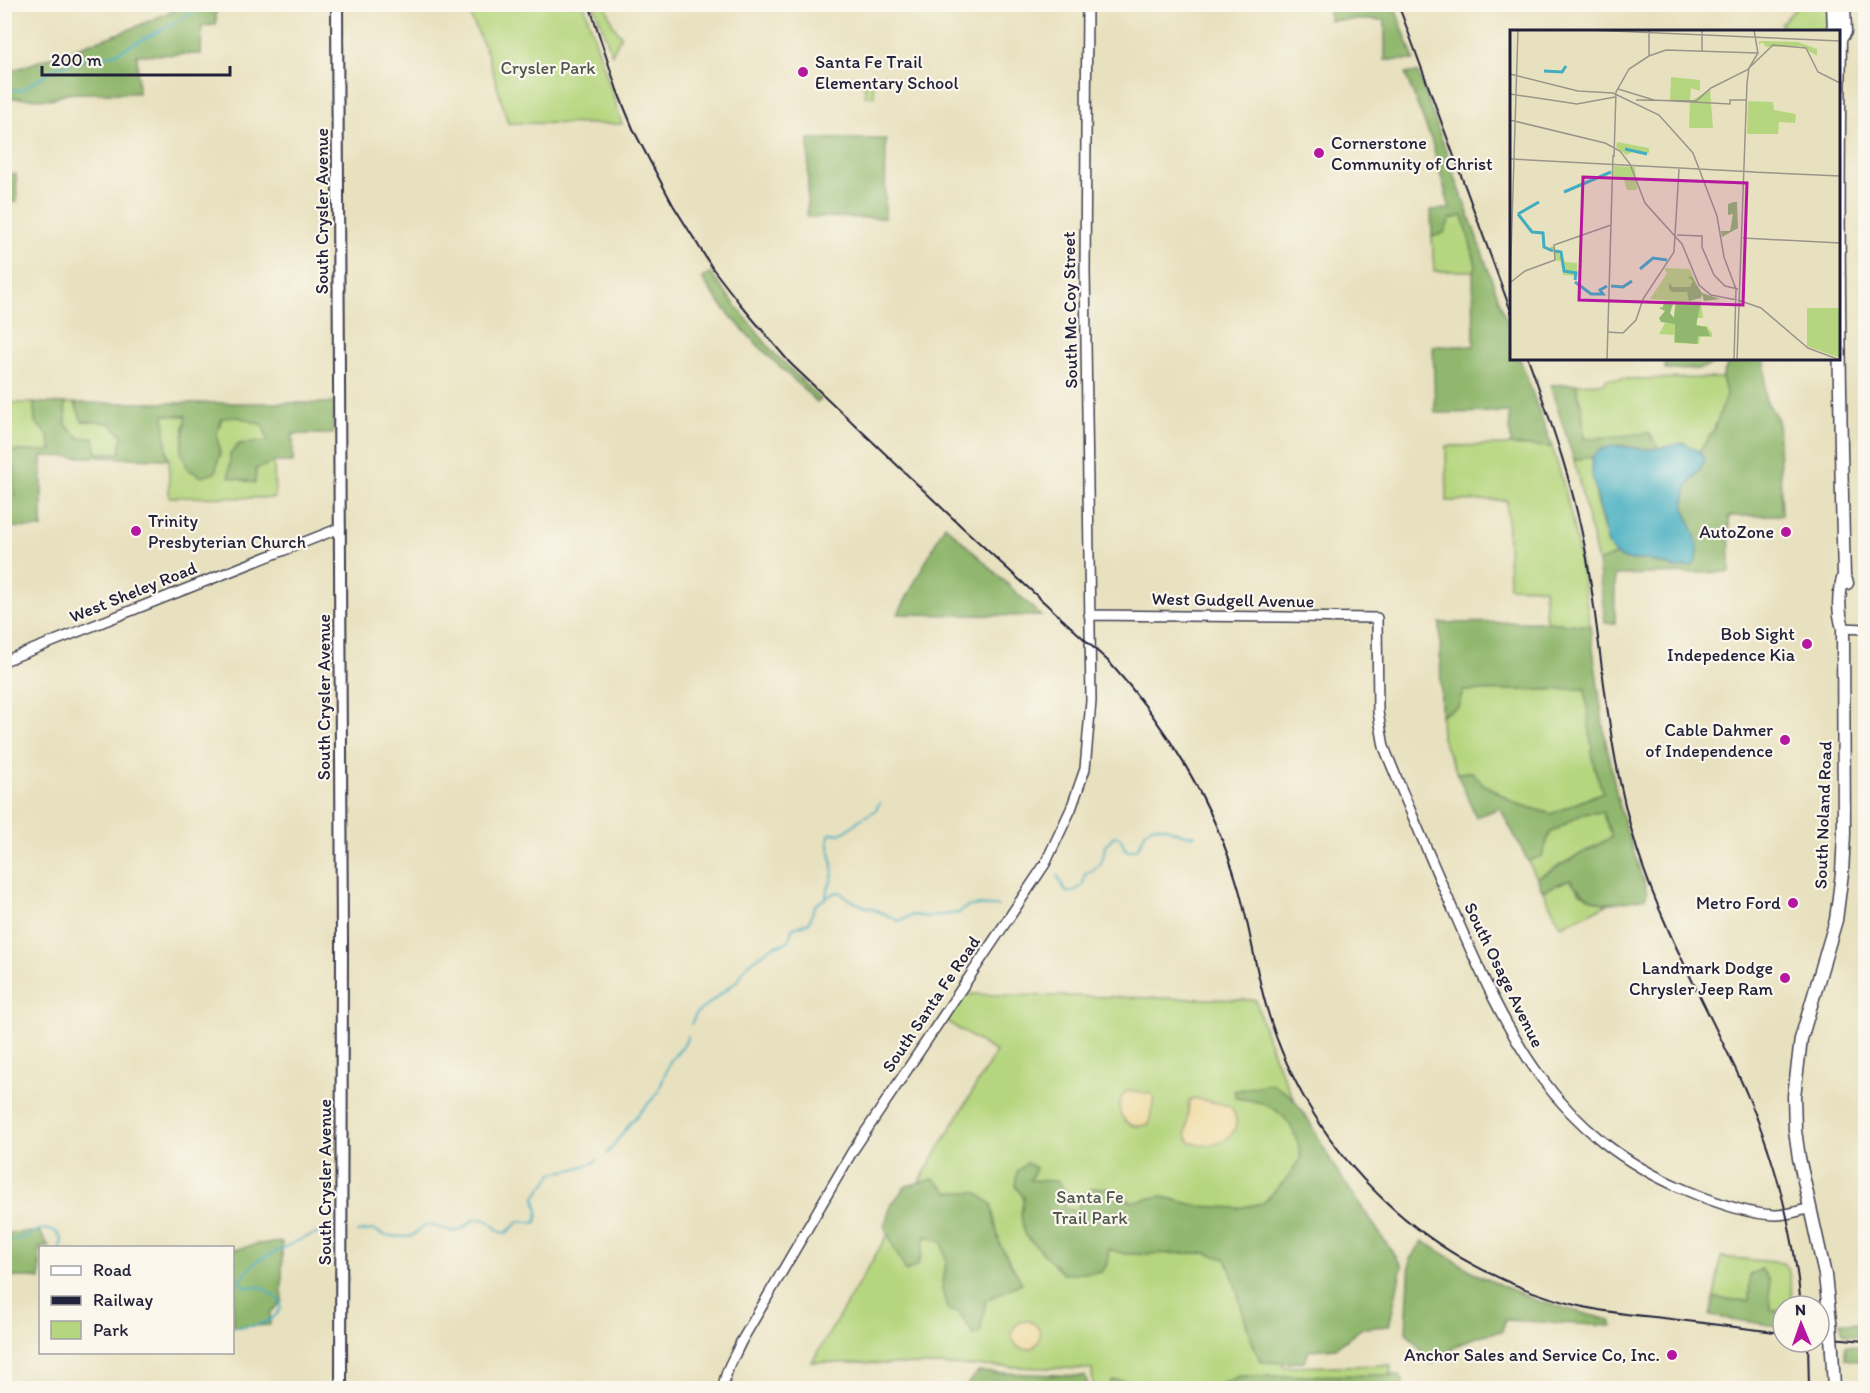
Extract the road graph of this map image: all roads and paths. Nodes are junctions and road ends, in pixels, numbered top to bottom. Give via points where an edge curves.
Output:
1 (337, 4) edge
2 (1087, 4) edge
3 (1833, 4) edge
4 (1844, 4) edge
5 (1837, 30) edge
6 (1840, 35) edge
7 (1840, 265) edge
8 (340, 528) junction
9 (1089, 615) junction
10 (1377, 618) joint
11 (1843, 628) junction
12 (1866, 628) edge
13 (4, 661) edge
14 (1811, 1208) junction
15 (341, 1389) edge
16 (723, 1389) edge
17 (1834, 1389) edge

1 - 8 main road, South Crysler Avenue
2 - 9 street, South Mc Coy Street
3 - 5 main road, South Noland Road
4 - 6 main road, South Noland Road via 1845,32
7 - 11 main road, South Noland Road via 1844,576 1848,593 1848,618
8 - 13 street, West Sheley Road
8 - 15 main road, South Crysler Avenue
9 - 10 street, West Gudgell Avenue
9 - 16 street, South Santa Fe Road via 1090,715 1084,769 1071,809 1045,864 852,1152 728,1365
10 - 14 street, South Osage Avenue via 1378,712 1384,747 1476,962 1530,1064 1588,1130 1614,1152 1665,1182 1706,1199 1763,1213 1786,1214
11 - 12 street
11 - 14 main road, South Noland Road via 1842,873 1836,920 1801,1039 1794,1096 1795,1130
14 - 17 main road, South Noland Road, bridge via 1825,1275

